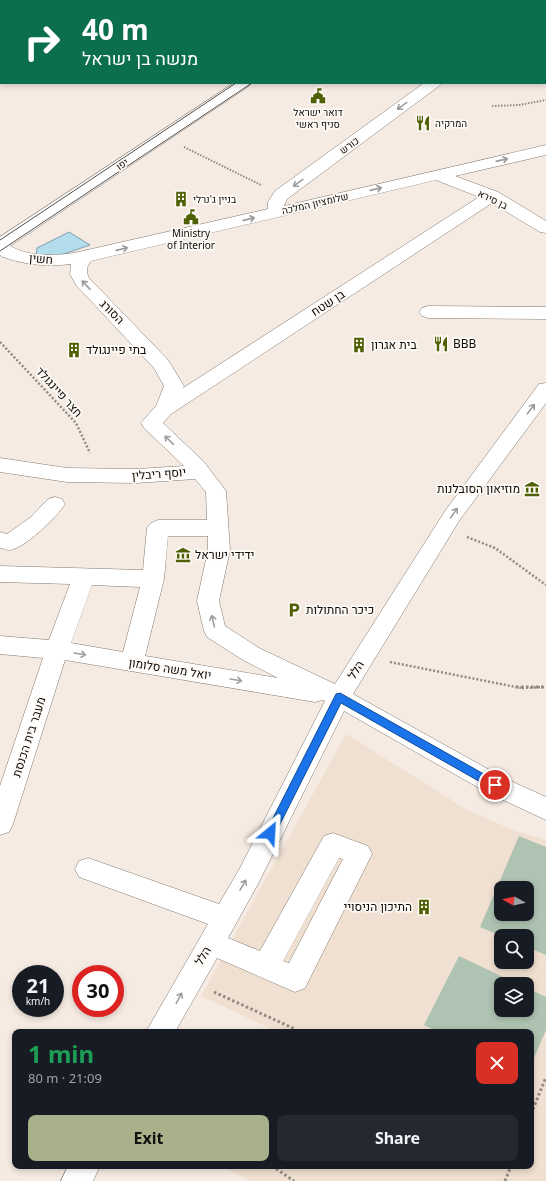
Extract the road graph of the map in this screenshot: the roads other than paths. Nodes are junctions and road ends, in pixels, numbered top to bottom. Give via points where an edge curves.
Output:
1 (242, 84) edge
2 (433, 84) edge
3 (546, 150) edge
4 (437, 175) junction
5 (492, 196) junction
6 (277, 212) junction
7 (546, 228) edge
8 (0, 247) edge
9 (84, 258) junction
10 (428, 312) dead end
11 (546, 313) edge
12 (546, 389) edge
13 (164, 410) junction
14 (0, 464) edge
15 (197, 468) junction
16 (67, 475) junction
17 (218, 528) junction
18 (5, 541) edge
19 (0, 570) edge
20 (0, 574) edge
21 (84, 577) junction
22 (153, 579) junction
23 (0, 645) edge
24 (57, 650) junction
25 (132, 663) junction
26 (340, 697) junction
27 (546, 809) edge
28 (0, 824) edge
29 (88, 869) dead end
30 (225, 918) junction
31 (211, 943) junction
32 (266, 967) junction
33 (162, 1029) edge
34 (83, 1169) edge
35 (76, 1181) edge

1 - 8 street, יפו
2 -> 6 street, כורש via 281,195 275,206
4 -> 3 street, שלומציון המלכה
4 - 5 street, בן סירא
6 -> 4 street, שלומציון המלכה
5 - 7 street, בן סירא
5 - 13 street, בן שטח
9 -> 6 street, שלומציון המלכה
8 - 9 street, חשין via 33,260
13 -> 9 street, הסורג via 174,386 161,364 82,281 77,273 78,266
10 - 11 street
26 -> 12 street, הלל via 445,527
15 -> 13 street via 151,423
14 - 16 street, יוסף ריבלין
15 - 16 street, יוסף ריבלין via 190,473 136,476
15 - 17 street, יוסף ריבלין via 216,491
16 - 18 street via 57,501 38,522
17 - 22 street via 158,528
26 -> 17 street, יוסף ריבלין via 251,654 216,631 208,601 219,550
18 - 19 street
20 - 21 street
21 - 22 street
21 - 24 street, מעבר בית הכנסת
22 - 25 street
23 - 24 street, יואל משה סלומון
24 -> 25 street, יואל משה סלומון
24 - 28 street, מעבר בית הכנסת
25 -> 26 street, יואל משה סלומון
26 - 27 street, יוסף ריבלין via 495,785
30 -> 26 street, הלל
29 - 30 street
30 - 31 street, הלל
31 - 32 street
33 -> 31 street, הלל
32 - 32 street via 295,980 359,854 333,844
34 - 35 street

